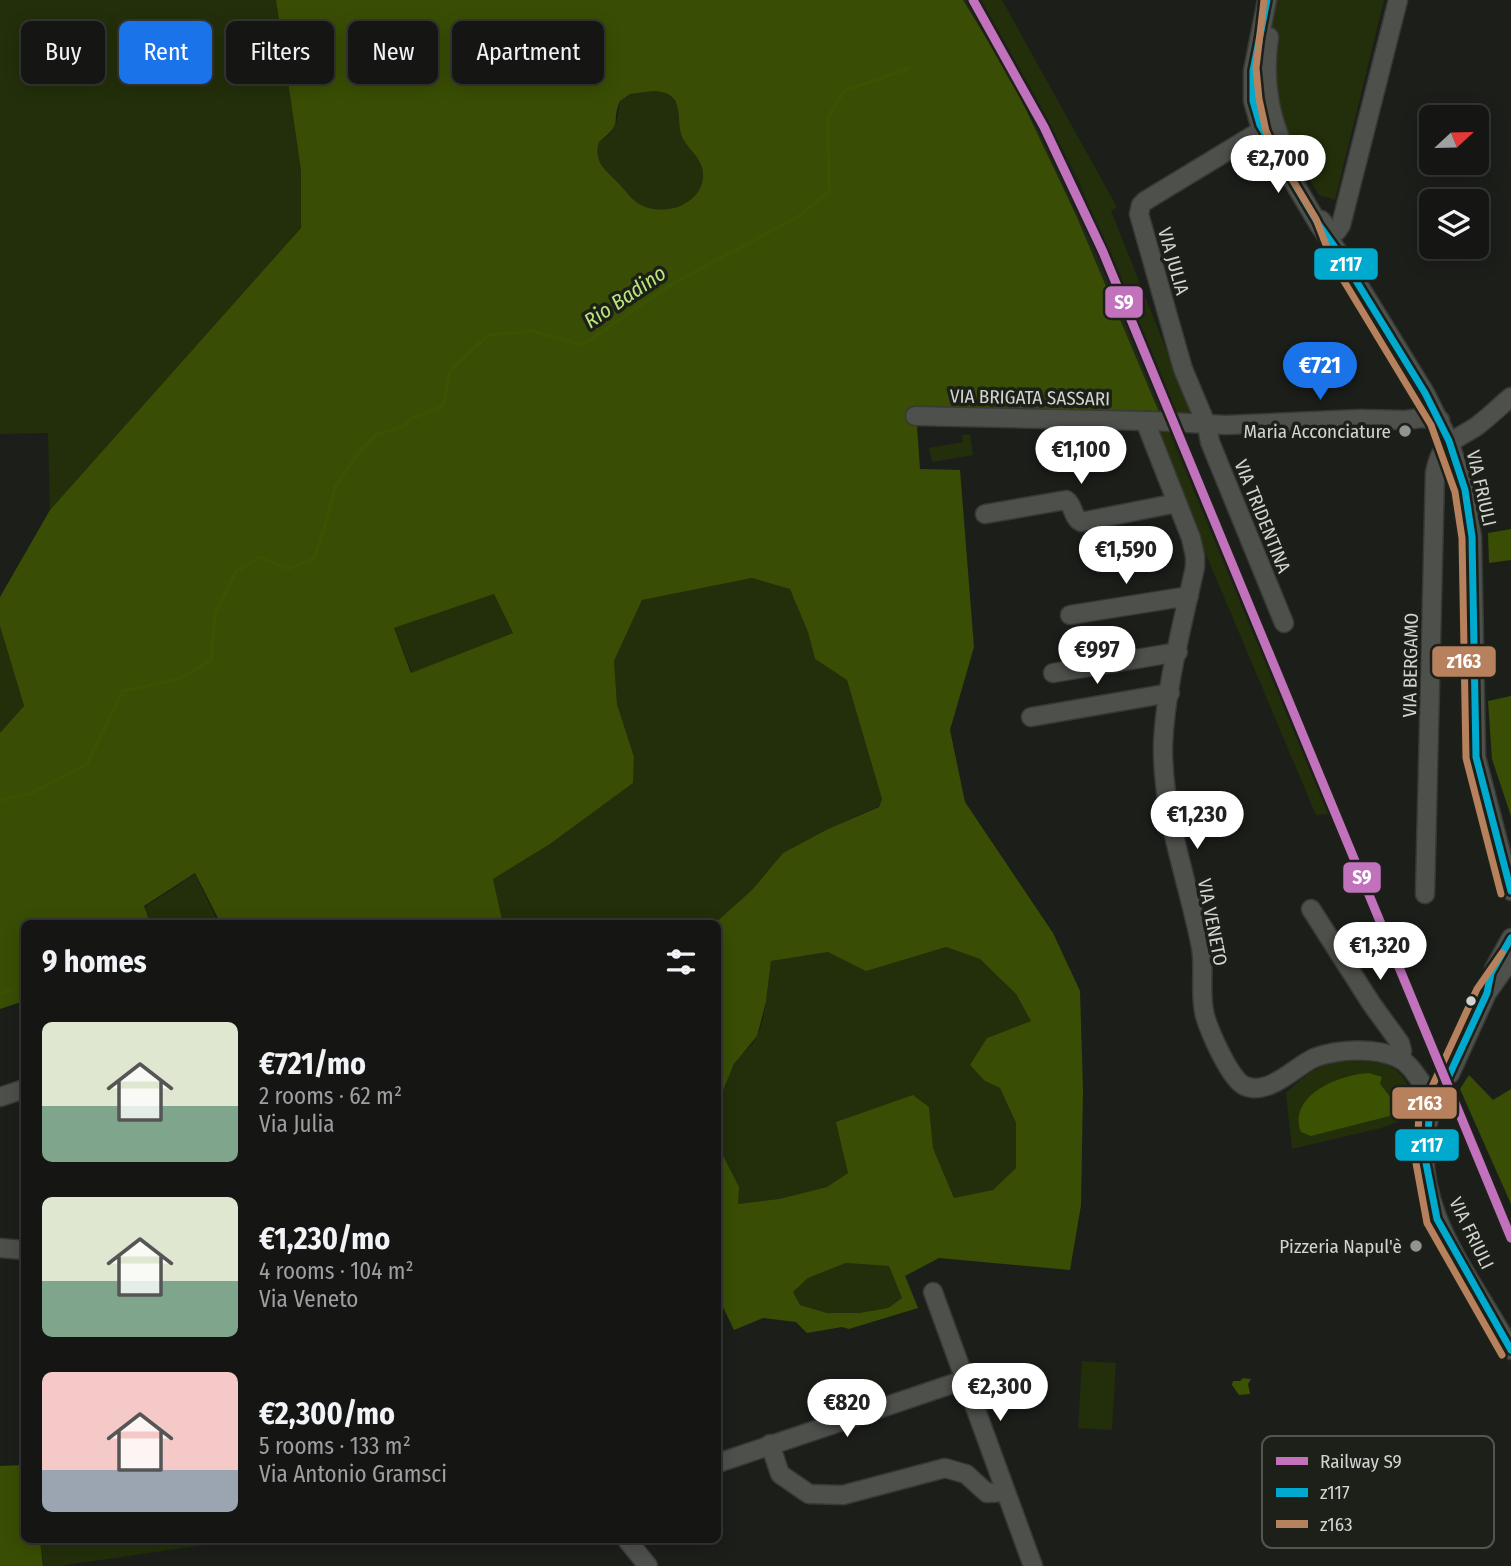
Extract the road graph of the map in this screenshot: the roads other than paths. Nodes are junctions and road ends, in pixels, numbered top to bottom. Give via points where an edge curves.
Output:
1 (1267, 0) edge
2 (1275, 0) edge
3 (1398, 0) edge
4 (1263, 117) junction
5 (1296, 177) junction
6 (1333, 233) junction
7 (1342, 258) junction
8 (1511, 397) edge
9 (915, 416) dead end
10 (1440, 420) junction
11 (1148, 421) junction
12 (1201, 424) junction
13 (1449, 442) junction
14 (1177, 503) junction
15 (985, 514) dead end
16 (1189, 596) junction
17 (1070, 615) dead end
18 (1284, 623) dead end
19 (1178, 652) junction
20 (1053, 673) dead end
21 (1170, 693) junction
22 (1031, 717) dead end
23 (1486, 797) junction
24 (1511, 853) edge
25 (1511, 891) edge
26 (1425, 894) dead end
27 (1311, 909) dead end
28 (1511, 938) edge
29 (1511, 959) edge
30 (1487, 993) junction
31 (1400, 1059) junction
32 (1443, 1087) junction
33 (21, 1090) edge
34 (0, 1097) edge
35 (0, 1248) edge
36 (21, 1250) edge
37 (933, 1292) dead end
38 (1511, 1350) edge
39 (964, 1380) junction
40 (770, 1444) junction
41 (721, 1462) edge
42 (1006, 1492) junction
43 (629, 1543) edge
44 (648, 1566) edge
45 (1033, 1566) edge

1 - 4 street via 1252,95
2 - 4 street
3 - 6 street via 1345,213
4 - 5 street, VIA FRIULI
4 - 12 street, VIA JULIA via 1145,201 1139,211
5 - 6 street, VIA FRIULI
5 - 7 street, VIA FRIULI via 1319,225
6 - 7 street, VIA FRIULI
7 - 10 street, VIA FRIULI
8 - 13 street
9 - 11 street, VIA BRIGATA SASSARI
10 - 12 street
10 - 13 street, VIA FRIULI
11 - 12 street
11 - 14 street, VIA VENETO
12 - 18 street, VIA TRIDENTINA
13 - 23 street, VIA FRIULI via 1470,516 1473,733
13 - 26 street, VIA BERGAMO via 1435,473
14 - 15 street via 1081,522 1065,500
14 - 16 street, VIA VENETO via 1195,556
16 - 17 street
16 - 19 street, VIA VENETO
19 - 20 street
19 - 21 street, VIA VENETO
21 - 22 street
21 - 31 street, VIA VENETO via 1163,747 1171,825 1201,951 1205,1013 1233,1073 1241,1083 1257,1088 1330,1054 1376,1053
23 - 24 street, VIA FRIULI
23 - 25 street, VIA FRIULI
27 - 31 street via 1400,1043
28 - 30 street, VIA FRIULI
29 - 30 street, VIA FRIULI
30 - 32 street, VIA FRIULI
31 - 32 street via 1427,1090
32 - 38 street, VIA FRIULI via 1429,1119 1426,1141 1432,1201 1446,1237
33 - 34 street
35 - 36 street
37 - 39 street
39 - 40 street
39 - 42 street
40 - 41 street
40 - 42 street via 780,1474 809,1494 843,1495 945,1468 966,1474 987,1493
42 - 45 street
43 - 44 street

